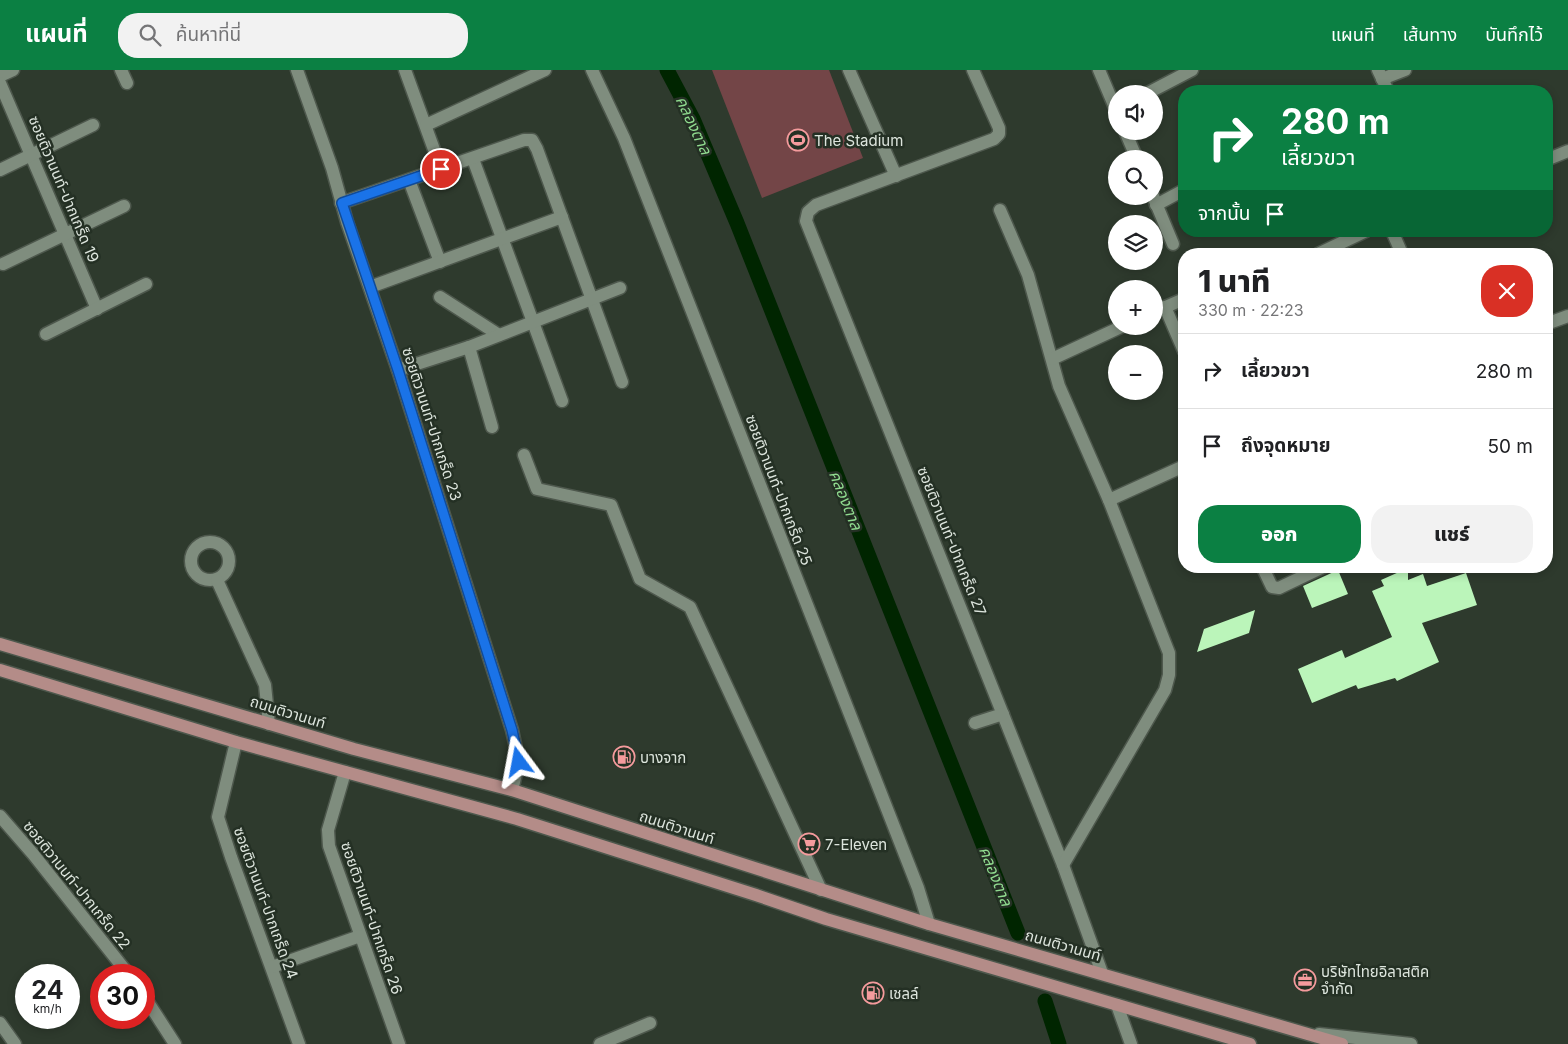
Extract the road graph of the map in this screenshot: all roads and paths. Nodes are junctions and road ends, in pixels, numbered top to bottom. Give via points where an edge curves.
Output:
1 (13, 70) edge
2 (121, 70) edge
3 (297, 70) edge
4 (405, 70) edge
5 (545, 70) edge
6 (592, 70) edge
7 (849, 70) edge
8 (973, 70) edge
9 (1099, 70) edge
10 (1192, 70) edge
11 (1405, 70) edge
12 (1380, 74) edge
13 (0, 76) edge
14 (0, 83) edge
15 (126, 83) dead end
16 (1163, 85) edge
17 (1108, 91) edge
18 (93, 125) dead end
19 (426, 125) junction
20 (1568, 152) edge
21 (32, 154) junction
22 (436, 154) dead end
23 (1553, 157) edge
24 (473, 159) junction
25 (0, 170) edge
26 (896, 176) junction
27 (409, 180) junction
28 (1178, 192) edge
29 (1163, 197) edge
30 (342, 203) junction
31 (1156, 205) edge
32 (124, 206) dead end
33 (1000, 210) dead end
34 (562, 216) junction
35 (66, 234) junction
36 (1353, 237) edge
37 (502, 238) junction
38 (1173, 244) dead end
39 (1331, 248) edge
40 (440, 262) junction
41 (3, 264) dead end
42 (146, 284) dead end
43 (370, 288) junction
44 (620, 288) dead end
45 (440, 297) dead end
46 (592, 299) junction
47 (1178, 302) edge
48 (1163, 308) edge
49 (97, 309) junction
50 (1568, 316) edge
51 (1163, 317) edge
52 (532, 321) junction
53 (1553, 321) edge
54 (1108, 333) edge
55 (46, 334) dead end
56 (499, 335) junction
57 (1178, 341) edge
58 (469, 347) junction
59 (1052, 359) junction
60 (398, 370) junction
61 (622, 382) dead end
62 (562, 401) dead end
63 (492, 427) dead end
64 (524, 455) dead end
65 (1178, 469) edge
66 (1109, 500) junction
67 (1265, 573) edge
68 (1310, 573) edge
69 (217, 580) dead end
70 (0, 644) edge
71 (0, 670) edge
72 (1003, 714) junction
73 (975, 723) dead end
74 (269, 724) junction
75 (236, 742) junction
76 (345, 772) junction
77 (512, 790) junction
78 (0, 816) edge
79 (1063, 865) junction
80 (821, 890) junction
81 (929, 924) junction
82 (360, 936) junction
83 (120, 964) edge
84 (272, 967) junction
85 (1102, 972) junction
86 (1117, 1005) junction
87 (155, 1013) edge
88 (0, 1023) edge
89 (650, 1023) dead end
90 (1309, 1033) junction
91 (618, 1041) edge
92 (15, 1044) edge
93 (175, 1044) edge
94 (299, 1044) edge
95 (399, 1044) edge
96 (600, 1044) edge
97 (1132, 1044) edge
98 (1250, 1044) edge
99 (1342, 1044) edge
100 (1411, 1044) edge

1 - 13 street
2 - 15 street
3 - 30 street, ซอยติวานนท์-ปากเกร็ด 23
4 - 19 street
5 - 19 street
6 - 81 street, ซอยติวานนท์-ปากเกร็ด 25 via 624,138 918,888
7 - 26 street
8 - 26 street via 999,134 994,139
9 - 17 street
10 - 16 street
11 - 12 street
14 - 21 street, ซอยติวานนท์-ปากเกร็ด 19
18 - 21 street
19 - 22 street
20 - 23 street
21 - 25 street
21 - 35 street, ซอยติวานนท์-ปากเกร็ด 19
24 - 27 street
24 - 34 street via 532,140
24 - 37 street
26 - 72 street, ซอยติวานนท์-ปากเกร็ด 27 via 816,204 808,212 806,221
27 - 30 street
27 - 40 street
28 - 29 street
30 - 43 street, ซอยติวานนท์-ปากเกร็ด 23
31 - 38 street
32 - 35 street
33 - 59 street via 1028,276
34 - 37 street
34 - 46 street
35 - 41 street
35 - 49 street, ซอยติวานนท์-ปากเกร็ด 19
36 - 39 street
37 - 40 street
37 - 52 street
40 - 43 street
42 - 49 street
43 - 60 street, ซอยติวานนท์-ปากเกร็ด 23
44 - 46 street
45 - 56 street
46 - 52 street
46 - 61 street
47 - 48 street
49 - 55 street
50 - 53 street
51 - 57 street
52 - 56 street
52 - 62 street
54 - 59 street
56 - 58 street
58 - 60 street
58 - 63 street
59 - 66 street via 1059,386
60 - 77 street, ซอยติวานนท์-ปากเกร็ด 23 via 512,730 519,762
64 - 80 street via 537,489 611,506 640,579 690,607
65 - 66 street
66 - 79 street via 1169,653 1169,674 1165,690
67 - 68 street via 1272,587 1279,588
69 - 74 street via 264,685
70 - 74 main road, ถนนติวานนท์
71 - 75 main road
72 - 73 street
72 - 79 street, ซอยติวานนท์-ปากเกร็ด 27
74 - 77 main road, ถนนติวานนท์ via 434,772
75 - 76 main road
75 - 84 street, ซอยติวานนท์-ปากเกร็ด 24 via 218,817
76 - 82 street, ซอยติวานนท์-ปากเกร็ด 26 via 328,830 329,846
76 - 86 main road via 517,819 826,919
77 - 80 main road, ถนนติวานนท์
78 - 83 street, ซอยติวานนท์-ปากเกร็ด 22
79 - 85 street, ซอยติวานนท์-ปากเกร็ด 27
80 - 81 main road, ถนนติวานนท์
81 - 85 main road, ถนนติวานนท์
82 - 84 street
82 - 95 street, ซอยติวานนท์-ปากเกร็ด 26
84 - 94 street, ซอยติวานนท์-ปากเกร็ด 24
85 - 90 main road, ถนนติวานนท์
86 - 97 street
86 - 98 main road
87 - 93 street
88 - 92 street
89 - 91 street
90 - 99 main road, ถนนติวานนท์
90 - 100 street
91 - 96 street

